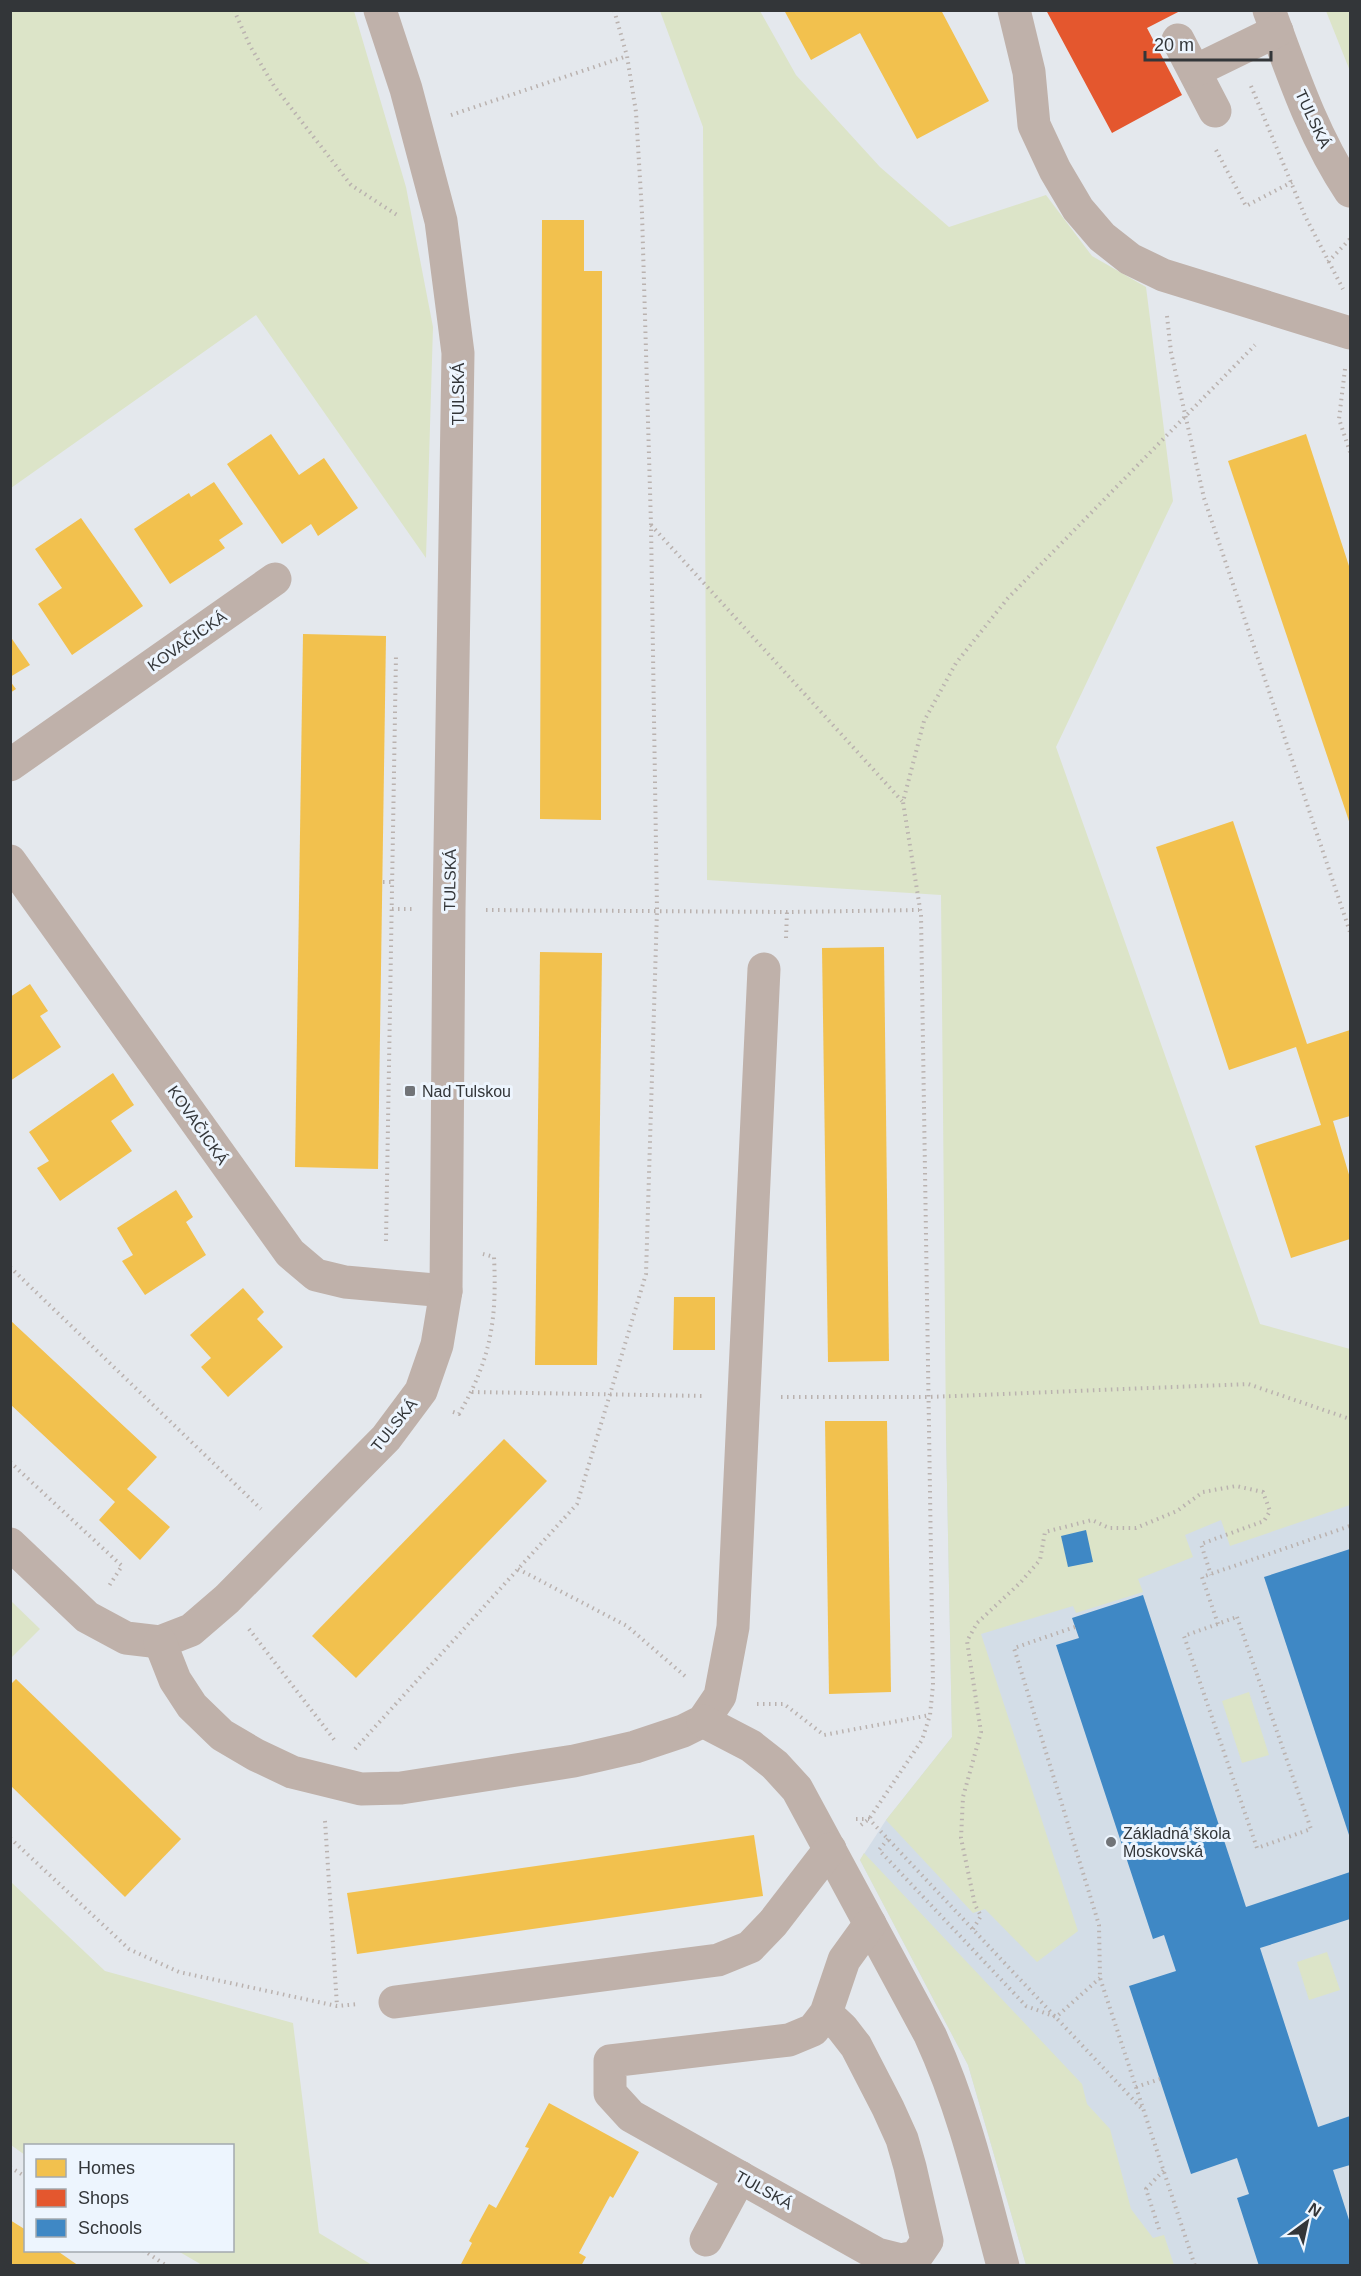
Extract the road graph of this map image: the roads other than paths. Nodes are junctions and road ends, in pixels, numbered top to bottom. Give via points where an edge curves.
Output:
1 (380, 10) edge
2 (1014, 10) edge
3 (1273, 21) edge
4 (1179, 40) dead end
5 (1195, 71) junction
6 (1215, 111) dead end
7 (1350, 191) edge
8 (1348, 349) edge
9 (275, 579) dead end
10 (10, 765) edge
11 (10, 861) edge
12 (764, 969) dead end
13 (446, 1291) junction
14 (10, 1544) edge
15 (160, 1642) junction
16 (703, 1721) junction
17 (830, 1850) junction
18 (870, 1924) junction
19 (395, 2002) road end
20 (826, 2013) junction
21 (740, 2177) junction
22 (706, 2240) dead end
23 (1004, 2265) edge

1 - 13 street, TULSKÁ via 441,221 458,353
2 - 8 street via 1029,72 1034,125 1078,208 1102,237 1130,259 1163,275
3 - 5 street via 1236,51
3 - 7 street, TULSKÁ via 1305,108
4 - 5 street
5 - 6 street
9 - 10 street, KOVAČICKÁ
11 - 13 street, KOVAČICKÁ via 290,1253 316,1275 345,1282
12 - 16 street via 733,1627 720,1696
13 - 15 street, TULSKÁ via 437,1345 421,1391 386,1438 227,1599 191,1630
14 - 15 street, TULSKÁ via 87,1617 126,1638
15 - 16 street via 175,1680 192,1706 222,1735 292,1772 361,1789 487,1777 574,1761 635,1747
16 - 17 street via 751,1746 775,1765 797,1789
17 - 18 street
17 - 19 street via 750,1947 718,1960
18 - 20 street via 844,1960
18 - 23 street via 949,2075
20 - 21 street, TULSKÁ via 813,2030 789,2040 610,2061 610,2093 631,2116
20 - 21 street, TULSKÁ via 856,2046 902,2139 927,2241 916,2258 901,2260 877,2254
21 - 22 street

